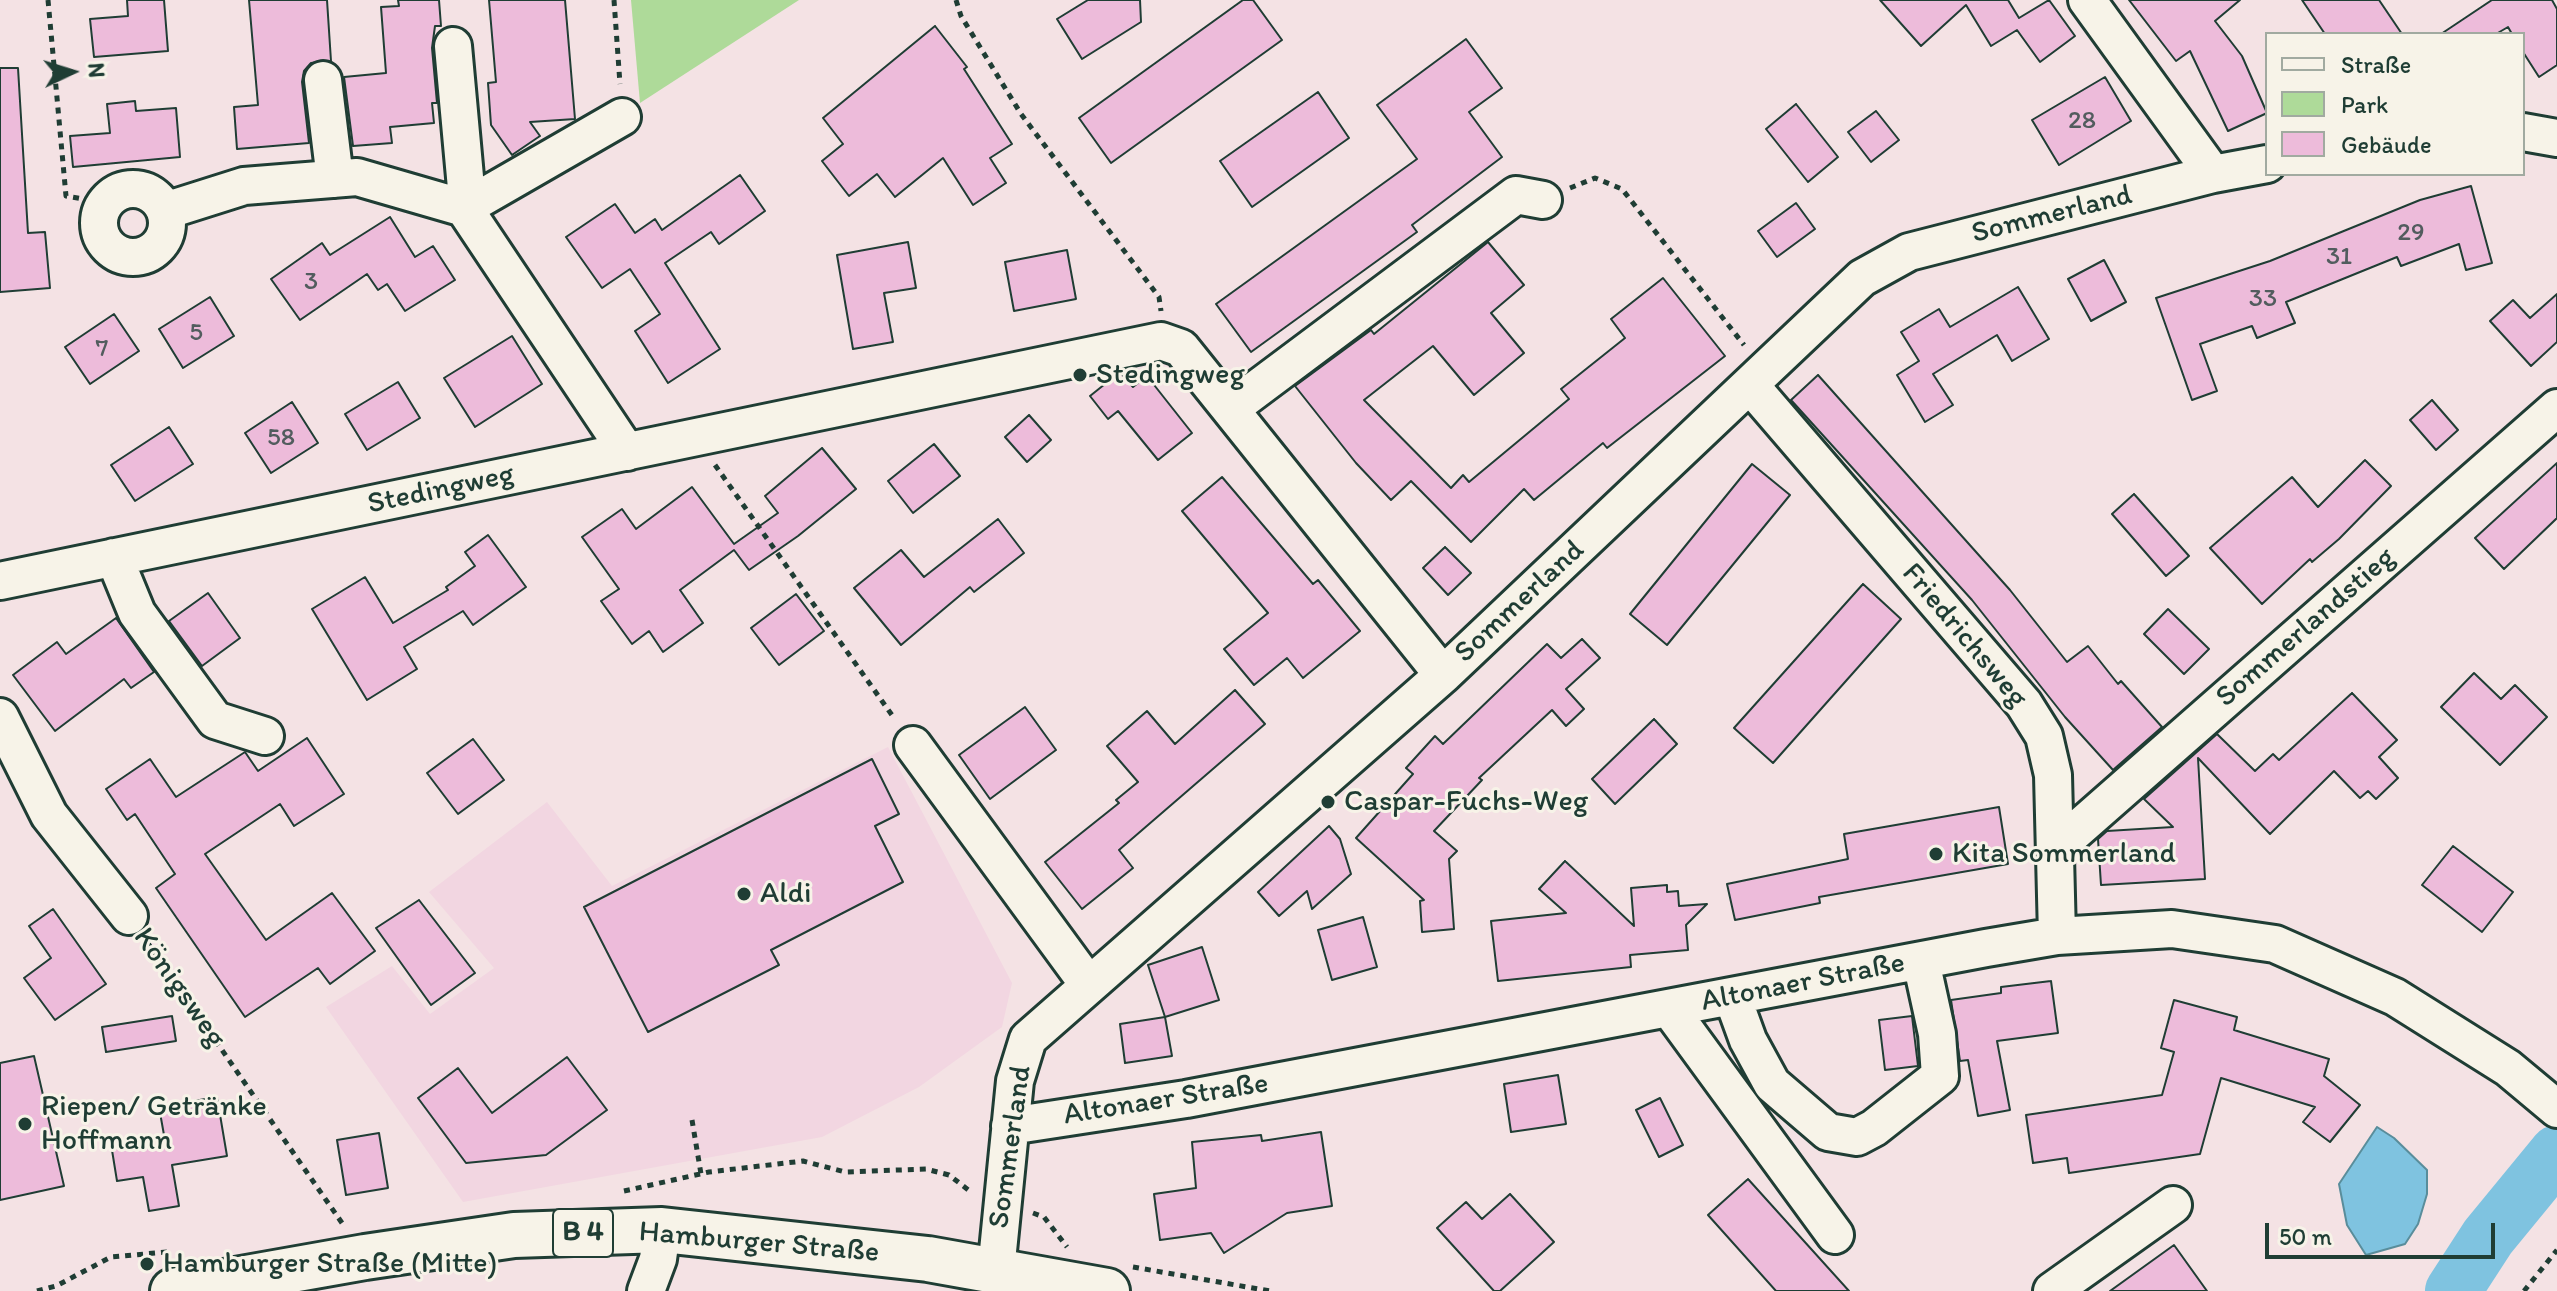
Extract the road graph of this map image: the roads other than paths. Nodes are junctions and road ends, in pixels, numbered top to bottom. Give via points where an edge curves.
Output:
1 (2087, 0) edge
2 (453, 46) dead end
3 (323, 80) dead end
4 (622, 117) road end
5 (2525, 132) edge
6 (2557, 138) edge
7 (2265, 164) edge
8 (2213, 174) junction
9 (335, 179) junction
10 (1543, 200) road end
11 (464, 208) junction
12 (165, 211) junction
13 (1757, 378) junction
14 (2557, 408) edge
15 (1230, 409) junction
16 (627, 452) junction
17 (114, 557) junction
18 (0, 581) edge
19 (1443, 675) junction
20 (0, 717) edge
21 (265, 736) dead end
22 (913, 745) road end
23 (2055, 849) junction
24 (129, 916) road end
25 (2057, 936) junction
26 (1921, 961) junction
27 (1088, 984) junction
28 (1732, 996) junction
29 (1669, 1008) junction
30 (2557, 1109) edge
31 (1010, 1126) junction
32 (2173, 1205) dead end
33 (662, 1230) junction
34 (1835, 1235) dead end
35 (996, 1271) junction
36 (173, 1291) edge
37 (646, 1291) edge
38 (1107, 1291) edge
39 (2052, 1291) edge

1 - 8 street
2 - 11 street
3 - 9 street
4 - 11 street
5 - 6 street
7 - 8 street, Sommerland
8 - 13 street, Sommerland via 1909,252 1862,278
9 - 11 street via 357,177
9 - 12 street via 244,186
10 - 15 street via 1516,195
11 - 16 street
12 - 12 street via 160,244 151,252 129,257 108,247 102,237 99,225 105,203 122,191 152,195
13 - 19 street, Sommerland
13 - 23 street, Friedrichsweg via 2024,704 2044,736 2053,775
14 - 23 street, Sommerlandstieg
15 - 16 street, Stedingweg via 1181,348 1161,341
15 - 19 street
16 - 17 street, Stedingweg
17 - 18 street, Stedingweg
17 - 21 street via 137,613 215,720
19 - 27 street, Sommerland
20 - 24 street, Königsweg via 49,815
22 - 27 street
23 - 25 street, Friedrichsweg
25 - 26 street, Altonaer Straße
25 - 30 street, Altonaer Straße via 2172,929 2275,944 2395,997 2508,1068
26 - 28 street, Altonaer Straße
26 - 28 street via 1940,1076 1857,1137 1828,1132 1772,1084
27 - 31 street, Sommerland via 1028,1039 1015,1081
28 - 29 street, Altonaer Straße
29 - 31 street, Altonaer Straße via 1186,1099
29 - 34 street
31 - 35 street, Sommerland
32 - 39 street
33 - 35 main road, Hamburger Straße / B 4
33 - 36 main road, Hamburger Straße / B 4 via 514,1235
33 - 37 street
35 - 38 main road, Hamburger Straße / B 4

